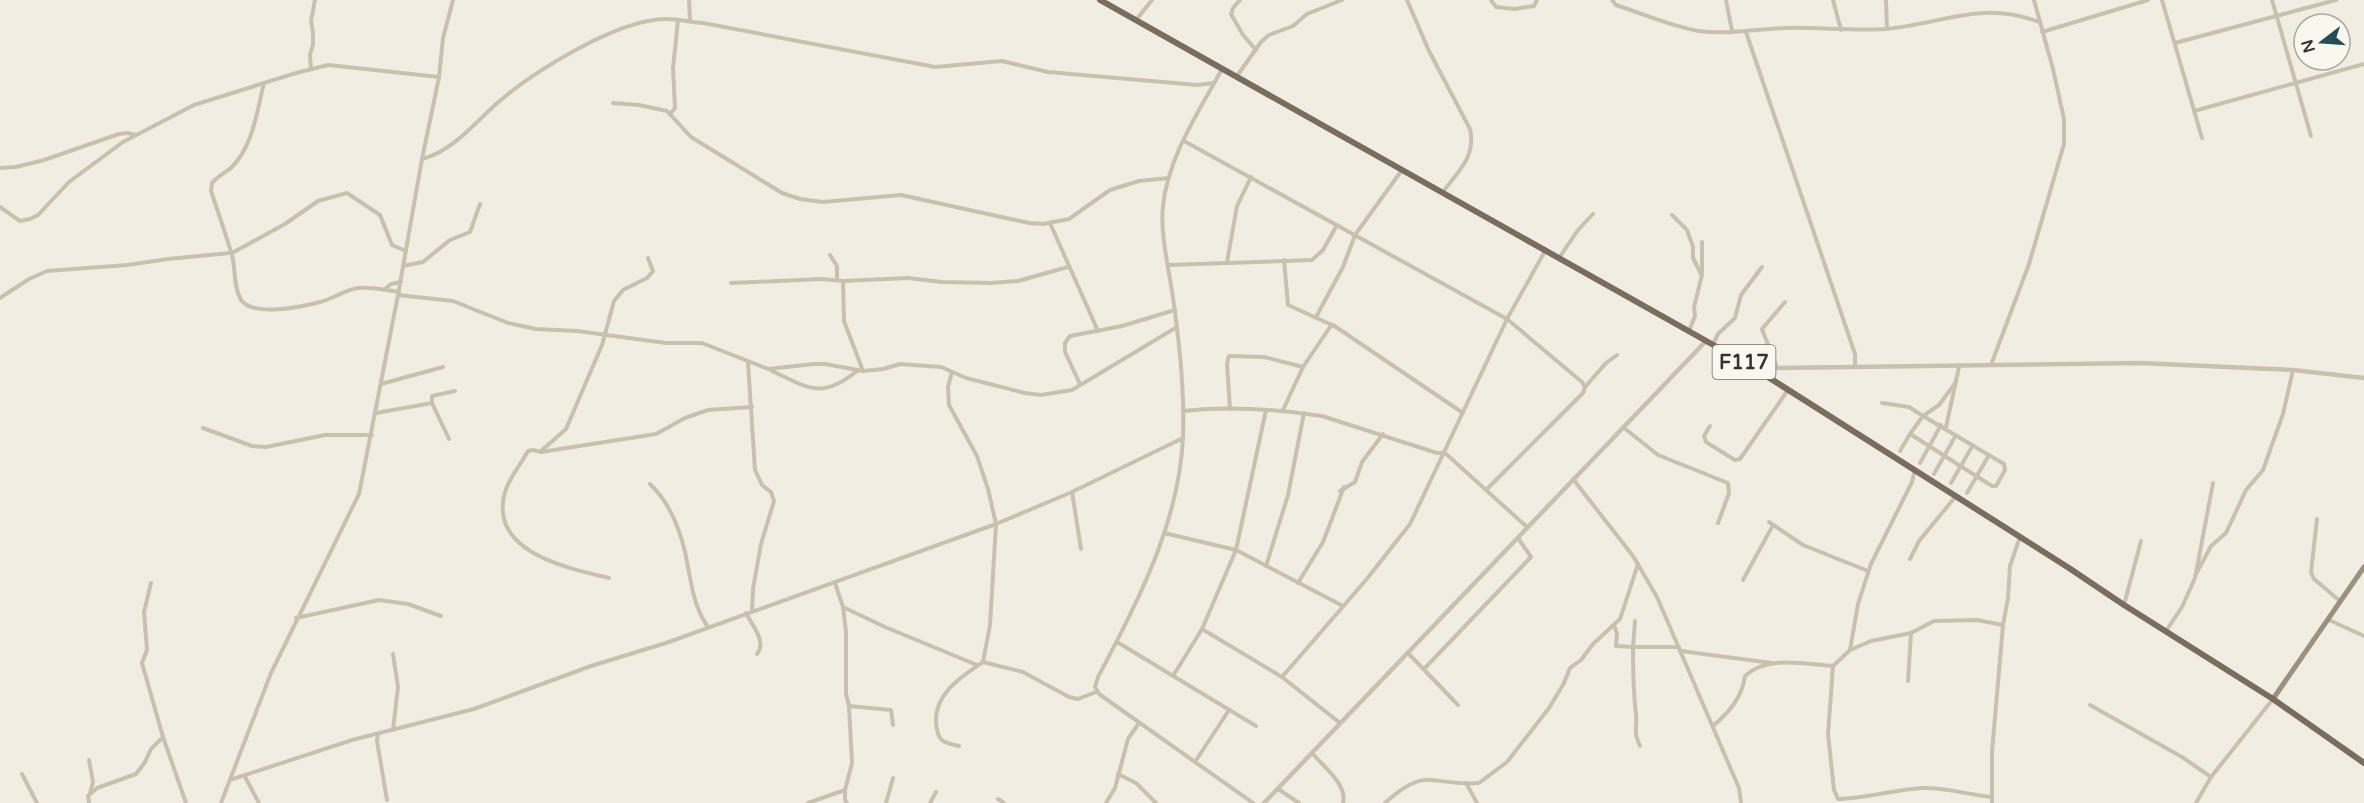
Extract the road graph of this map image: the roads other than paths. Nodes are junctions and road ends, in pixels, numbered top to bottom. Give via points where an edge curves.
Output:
1 (315, 0) edge
2 (453, 0) edge
3 (689, 0) edge
4 (1100, 0) edge
5 (1152, 0) edge
6 (1240, 0) edge
7 (1342, 0) edge
8 (1407, 0) edge
9 (1491, 0) edge
10 (1537, 0) edge
11 (1612, 0) edge
12 (1726, 0) edge
13 (1833, 0) edge
14 (1886, 0) edge
15 (2034, 0) edge
16 (2148, 0) edge
17 (2162, 0) edge
18 (2272, 0) edge
19 (2336, 0) edge
20 (2277, 15) junction
21 (678, 20) junction
22 (1135, 20) junction
23 (690, 21) junction
24 (2039, 22) junction
25 (1887, 29) junction
26 (1841, 30) junction
27 (1732, 31) junction
28 (1746, 32) junction
29 (2042, 32) junction
30 (2175, 43) junction
31 (1256, 50) junction
32 (2364, 64) edge
33 (311, 69) junction
34 (1222, 69) junction
35 (439, 77) junction
36 (1236, 77) junction
37 (1215, 82) junction
38 (264, 83) junction
39 (2296, 83) junction
40 (613, 103) dead end
41 (2194, 111) junction
42 (670, 114) junction
43 (137, 135) junction
44 (2311, 136) dead end
45 (2202, 138) dead end
46 (1184, 141) junction
47 (422, 159) junction
48 (0, 168) edge
49 (1403, 170) junction
50 (1251, 177) junction
51 (1169, 178) junction
52 (1443, 192) junction
53 (480, 204) dead end
54 (0, 207) edge
55 (1593, 214) dead end
56 (1672, 215) dead end
57 (1050, 223) junction
58 (1337, 225) junction
59 (1355, 235) junction
60 (1702, 242) dead end
61 (1546, 250) junction
62 (405, 251) junction
63 (231, 253) junction
64 (830, 255) dead end
65 (648, 258) dead end
66 (1559, 258) junction
67 (1284, 260) junction
68 (1227, 262) junction
69 (1168, 265) junction
70 (403, 266) junction
71 (1068, 267) junction
72 (1762, 267) dead end
73 (1702, 275) junction
74 (837, 280) junction
75 (843, 281) junction
76 (401, 282) junction
77 (731, 283) dead end
78 (383, 290) junction
79 (399, 294) junction
80 (0, 297) edge
81 (1785, 302) dead end
82 (1175, 310) junction
83 (1316, 317) junction
84 (1507, 319) junction
85 (1332, 325) junction
86 (1177, 327) junction
87 (1098, 331) junction
88 (1689, 332) junction
89 (605, 335) junction
90 (1706, 341) junction
91 (1713, 345) junction
92 (1617, 355) dead end
93 (748, 363) junction
94 (1749, 366) junction
95 (1991, 366) junction
96 (443, 367) dead end
97 (1303, 367) junction
98 (1855, 367) junction
99 (1959, 367) junction
100 (1777, 368) junction
101 (768, 369) junction
102 (2293, 370) junction
103 (857, 371) junction
104 (863, 371) junction
105 (952, 372) junction
106 (2364, 378) edge
107 (1956, 382) junction
108 (381, 384) junction
109 (1080, 384) junction
110 (1585, 387) junction
111 (1788, 390) junction
112 (455, 391) dead end
113 (1882, 403) dead end
114 (432, 404) junction
115 (752, 407) junction
116 (1230, 409) junction
117 (1266, 410) junction
118 (1183, 411) junction
119 (1284, 411) junction
120 (376, 413) junction
121 (1304, 413) junction
122 (1463, 413) junction
123 (1923, 416) junction
124 (1710, 426) dead end
125 (1623, 427) junction
126 (1943, 427) junction
127 (203, 428) dead end
128 (1383, 434) junction
129 (1910, 434) junction
130 (372, 435) junction
131 (1956, 435) junction
132 (1183, 438) junction
133 (449, 440) dead end
134 (1973, 445) junction
135 (1930, 446) junction
136 (1900, 451) dead end
137 (541, 452) junction
138 (1445, 453) junction
139 (1989, 455) junction
140 (1945, 456) junction
141 (1920, 463) dead end
142 (1961, 466) junction
143 (1916, 470) junction
144 (1934, 474) dead end
145 (1977, 477) junction
146 (1574, 479) junction
147 (1951, 483) dead end
148 (2213, 483) dead end
149 (650, 484) dead end
150 (1344, 488) junction
151 (1486, 490) junction
152 (1340, 491) dead end
153 (1072, 492) junction
154 (1967, 493) dead end
155 (1956, 495) junction
156 (2317, 519) dead end
157 (1718, 523) dead end
158 (996, 524) junction
159 (1527, 527) junction
160 (1164, 533) junction
161 (2020, 536) junction
162 (1518, 538) junction
163 (2141, 541) dead end
164 (1081, 549) dead end
165 (1236, 550) junction
166 (1910, 559) dead end
167 (1638, 564) junction
168 (1266, 566) junction
169 (2364, 567) edge
170 (1868, 571) junction
171 (2196, 574) junction
172 (609, 578) dead end
173 (1743, 580) dead end
174 (834, 582) junction
175 (1298, 582) junction
176 (150, 583) dead end
177 (2341, 602) junction
178 (2124, 605) junction
179 (1343, 606) junction
180 (843, 607) junction
181 (752, 611) junction
182 (746, 613) junction
183 (441, 616) dead end
184 (296, 618) junction
185 (2329, 620) junction
186 (1635, 621) dead end
187 (1614, 625) junction
188 (2003, 625) junction
189 (708, 627) junction
190 (1202, 629) junction
191 (2166, 631) junction
192 (1911, 633) junction
193 (2364, 636) edge
194 (1117, 642) junction
195 (1633, 647) junction
196 (1679, 649) junction
197 (1850, 650) junction
198 (1408, 653) junction
199 (393, 654) dead end
200 (757, 654) dead end
201 (1774, 663) junction
202 (980, 664) junction
203 (1833, 666) junction
204 (1424, 669) junction
205 (1173, 676) junction
206 (1282, 677) junction
207 (1908, 681) dead end
208 (1096, 692) junction
209 (2273, 699) junction
210 (1458, 705) dead end
211 (2090, 705) dead end
212 (849, 706) junction
213 (1230, 710) junction
214 (1139, 723) junction
215 (1341, 723) junction
216 (893, 725) dead end
217 (1256, 726) dead end
218 (1713, 726) junction
219 (393, 730) junction
220 (378, 734) junction
221 (163, 737) junction
222 (959, 746) dead end
223 (1640, 746) dead end
224 (1312, 753) junction
225 (89, 760) dead end
226 (1195, 762) junction
227 (2364, 763) edge
228 (22, 774) dead end
229 (1118, 774) junction
230 (243, 775) junction
231 (893, 777) dead end
232 (2211, 777) junction
233 (230, 780) junction
234 (1466, 782) junction
235 (1278, 789) junction
236 (845, 790) junction
237 (936, 792) dead end
238 (90, 793) junction
239 (1992, 797) junction
240 (998, 799) dead end
241 (387, 800) dead end
242 (1860, 801) edge
243 (37, 803) edge
244 (89, 803) edge
245 (186, 803) edge
246 (221, 803) edge
247 (259, 803) edge
248 (808, 803) edge
249 (847, 803) edge
250 (886, 803) edge
251 (930, 803) edge
252 (1004, 803) edge
253 (1106, 803) edge
254 (1156, 803) edge
255 (1253, 803) edge
256 (1264, 803) edge
257 (1299, 803) edge
258 (1342, 803) edge
259 (1385, 803) edge
260 (1477, 803) edge
261 (1741, 803) edge
262 (1992, 803) edge
263 (2196, 803) edge

1 - 33 street
2 - 35 street
3 - 23 street
4 - 22 main road, F117
5 - 22 street
6 - 31 street via 1231,14
7 - 31 street via 1269,36
8 - 52 street via 1472,137 1471,153
9 - 10 street via 1496,7 1514,9 1534,6
11 - 27 street via 1616,5 1699,31
12 - 27 street
13 - 26 street
14 - 25 street
15 - 24 street
16 - 29 street
17 - 30 street
18 - 20 street
19 - 20 street
20 - 30 street
20 - 39 street
21 - 23 street
21 - 42 street via 673,68 675,108
21 - 47 street via 633,25 588,45 542,70 503,98 441,153
22 - 34 main road, F117
23 - 37 street via 934,67 1002,61 1048,72 1197,85
24 - 25 street via 2011,9 1980,8
24 - 29 street
25 - 26 street
26 - 28 street via 1788,28
27 - 28 street
28 - 98 street via 1856,354
29 - 95 street via 2065,125 2063,154 2029,264
30 - 41 street
31 - 36 street
32 - 39 street
33 - 35 street via 345,66
33 - 38 street
34 - 36 main road, F117
34 - 37 street
35 - 47 street
36 - 49 main road, F117
37 - 46 street
38 - 43 street via 194,105
38 - 63 street via 244,152 212,183 211,191
39 - 41 street
39 - 44 street
40 - 42 street via 656,108
41 - 45 street
42 - 57 street via 691,137 800,199 824,202 901,195 1029,223
43 - 48 street via 119,134 44,160
43 - 54 street via 69,182 34,218 20,220
46 - 50 street
46 - 51 street
47 - 62 street
49 - 52 main road, F117
49 - 59 street
50 - 58 street
50 - 68 street via 1237,207
51 - 57 street via 1139,181 1110,190 1075,217
51 - 69 street via 1162,208
52 - 61 main road, F117
53 - 70 street via 470,232 450,240 423,262
55 - 66 street
56 - 73 street via 1688,230 1693,258
57 - 71 street
58 - 59 street
58 - 67 street via 1316,258
59 - 83 street
59 - 84 street
60 - 73 street
61 - 66 main road, F117
61 - 84 street
62 - 63 street via 392,244 380,214 348,193 318,201
62 - 70 street
63 - 78 street via 240,297 258,310 321,302 360,288
63 - 80 street via 47,271
64 - 74 street via 837,266
65 - 89 street via 653,271 623,290 614,301
66 - 88 main road, F117
67 - 68 street
67 - 83 street via 1288,304
68 - 69 street
69 - 82 street
70 - 76 street
71 - 75 street via 1018,281 991,283 908,278
71 - 87 street
72 - 91 street via 1741,296 1735,318 1718,334
73 - 88 street
74 - 75 street
74 - 77 street
75 - 104 street via 844,321
76 - 78 street
76 - 79 street
78 - 79 street
79 - 89 street via 453,301 520,326
79 - 108 street
81 - 100 street via 1762,329
82 - 86 street
82 - 87 street
83 - 85 street
84 - 110 street
84 - 122 street
85 - 97 street
85 - 122 street
86 - 109 street
86 - 118 street
87 - 109 street via 1071,336 1065,343 1065,352
88 - 90 main road, F117
89 - 93 street via 702,343
89 - 137 street via 566,429
90 - 91 main road, F117
90 - 125 street
91 - 94 main road, F117
92 - 110 street
93 - 101 street
93 - 115 street
94 - 100 street
94 - 111 main road, F117
95 - 99 street
95 - 102 street via 2140,363
96 - 108 street
97 - 116 street via 1264,357 1229,356
97 - 119 street
98 - 99 street
98 - 100 street
99 - 107 street
101 - 103 street via 825,364
101 - 103 street via 814,390 829,389
102 - 106 street
102 - 171 street via 2283,414 2263,470 2246,490 2226,533 2211,546
103 - 104 street
104 - 105 street via 900,364 942,367
105 - 109 street via 1041,395 1065,392
105 - 158 street via 949,405 977,456
107 - 123 street via 1939,405
107 - 126 street
108 - 120 street
110 - 151 street via 1561,417
111 - 124 street via 1740,459 1735,460 1706,442 1704,436
111 - 143 main road, F117
112 - 114 street via 432,396
113 - 123 street via 1909,407
114 - 120 street
114 - 133 street
115 - 137 street via 708,410 656,434
115 - 181 street via 755,470 774,501 761,544
116 - 117 street
116 - 118 street
117 - 119 street
117 - 165 street
118 - 132 street
119 - 121 street
120 - 130 street
121 - 128 street
121 - 168 street via 1288,495
122 - 138 street
123 - 126 street
123 - 129 street
125 - 146 street
125 - 157 street via 1659,455 1728,483 1729,493
126 - 131 street
126 - 135 street
127 - 130 street via 252,446 266,447 325,435
128 - 138 street
128 - 150 street via 1362,462 1355,482
129 - 135 street
129 - 136 street
130 - 184 street via 359,494
131 - 134 street
131 - 140 street
132 - 153 street
132 - 160 street
134 - 139 street
134 - 142 street
135 - 140 street
135 - 141 street
137 - 172 street via 528,451 505,491 502,516 513,537 535,555
138 - 151 street
138 - 179 street via 1410,524
139 - 145 street
139 - 145 street via 2004,464 2006,470 1994,487
140 - 142 street
140 - 144 street
142 - 145 street
142 - 147 street
143 - 155 main road, F117
143 - 170 street
145 - 154 street
146 - 159 street
146 - 167 street
148 - 171 street
149 - 189 street via 664,498 677,525 699,614
150 - 152 street
150 - 175 street via 1323,542
151 - 159 street
153 - 158 street
153 - 164 street
155 - 161 main road, F117
155 - 166 street via 1919,541
156 - 177 street via 2311,572
158 - 174 street
158 - 202 street via 990,626
159 - 162 street
160 - 165 street
160 - 194 street via 1144,587
161 - 178 main road, F117
161 - 188 street via 2010,566
162 - 198 street
162 - 204 street via 1531,557
163 - 178 street
165 - 168 street
165 - 190 street
167 - 187 street via 1620,619
167 - 196 street via 1658,597
168 - 175 street
169 - 177 main road
170 - 173 street via 1803,545 1771,523
170 - 197 street
171 - 191 street
174 - 180 street
174 - 181 street
175 - 179 street
176 - 221 street via 144,612 147,650 142,663
177 - 185 main road
178 - 191 main road, F117
179 - 206 street
180 - 202 street
180 - 212 street
181 - 182 street
182 - 189 street
182 - 200 street via 761,642
183 - 184 street via 408,604 379,600
184 - 233 street
185 - 193 street
185 - 209 main road
186 - 195 street
187 - 195 street via 1616,646
187 - 234 street via 1570,668 1549,708 1507,762 1479,783
188 - 192 street via 1947,619
188 - 239 street
189 - 219 street via 474,710
190 - 205 street
190 - 206 street
191 - 209 main road, F117
192 - 197 street via 1871,641
192 - 207 street
194 - 205 street
194 - 208 street via 1098,677
195 - 196 street
195 - 223 street via 1634,732
196 - 201 street
196 - 218 street
197 - 203 street
198 - 204 street
198 - 215 street
199 - 219 street via 398,687
201 - 203 street
201 - 218 street via 1752,669 1745,676 1734,705
202 - 208 street via 1031,675 1069,697 1078,699
202 - 222 street via 940,698 935,713 937,736
203 - 242 street via 1828,734 1834,790 1838,799
204 - 210 street
205 - 213 street
206 - 215 street
208 - 214 street
209 - 227 main road, F117
209 - 232 street
211 - 232 street
212 - 216 street via 891,710
212 - 236 street via 852,763
213 - 217 street
213 - 226 street
214 - 226 street
214 - 229 street via 1128,739
215 - 224 street
218 - 261 street via 1739,788
219 - 220 street
220 - 230 street
220 - 241 street
221 - 238 street via 136,774
221 - 245 street
224 - 235 street
224 - 258 street via 1340,785
225 - 238 street via 93,782
226 - 255 street
228 - 243 street
229 - 253 street
229 - 254 street via 1136,783
230 - 233 street
230 - 247 street
231 - 250 street
232 - 263 street
233 - 246 street
234 - 259 street via 1418,780
234 - 260 street
235 - 256 street
235 - 257 street
236 - 248 street
236 - 249 street
237 - 251 street
238 - 244 street
239 - 242 street via 1922,788
239 - 262 street
240 - 252 street

